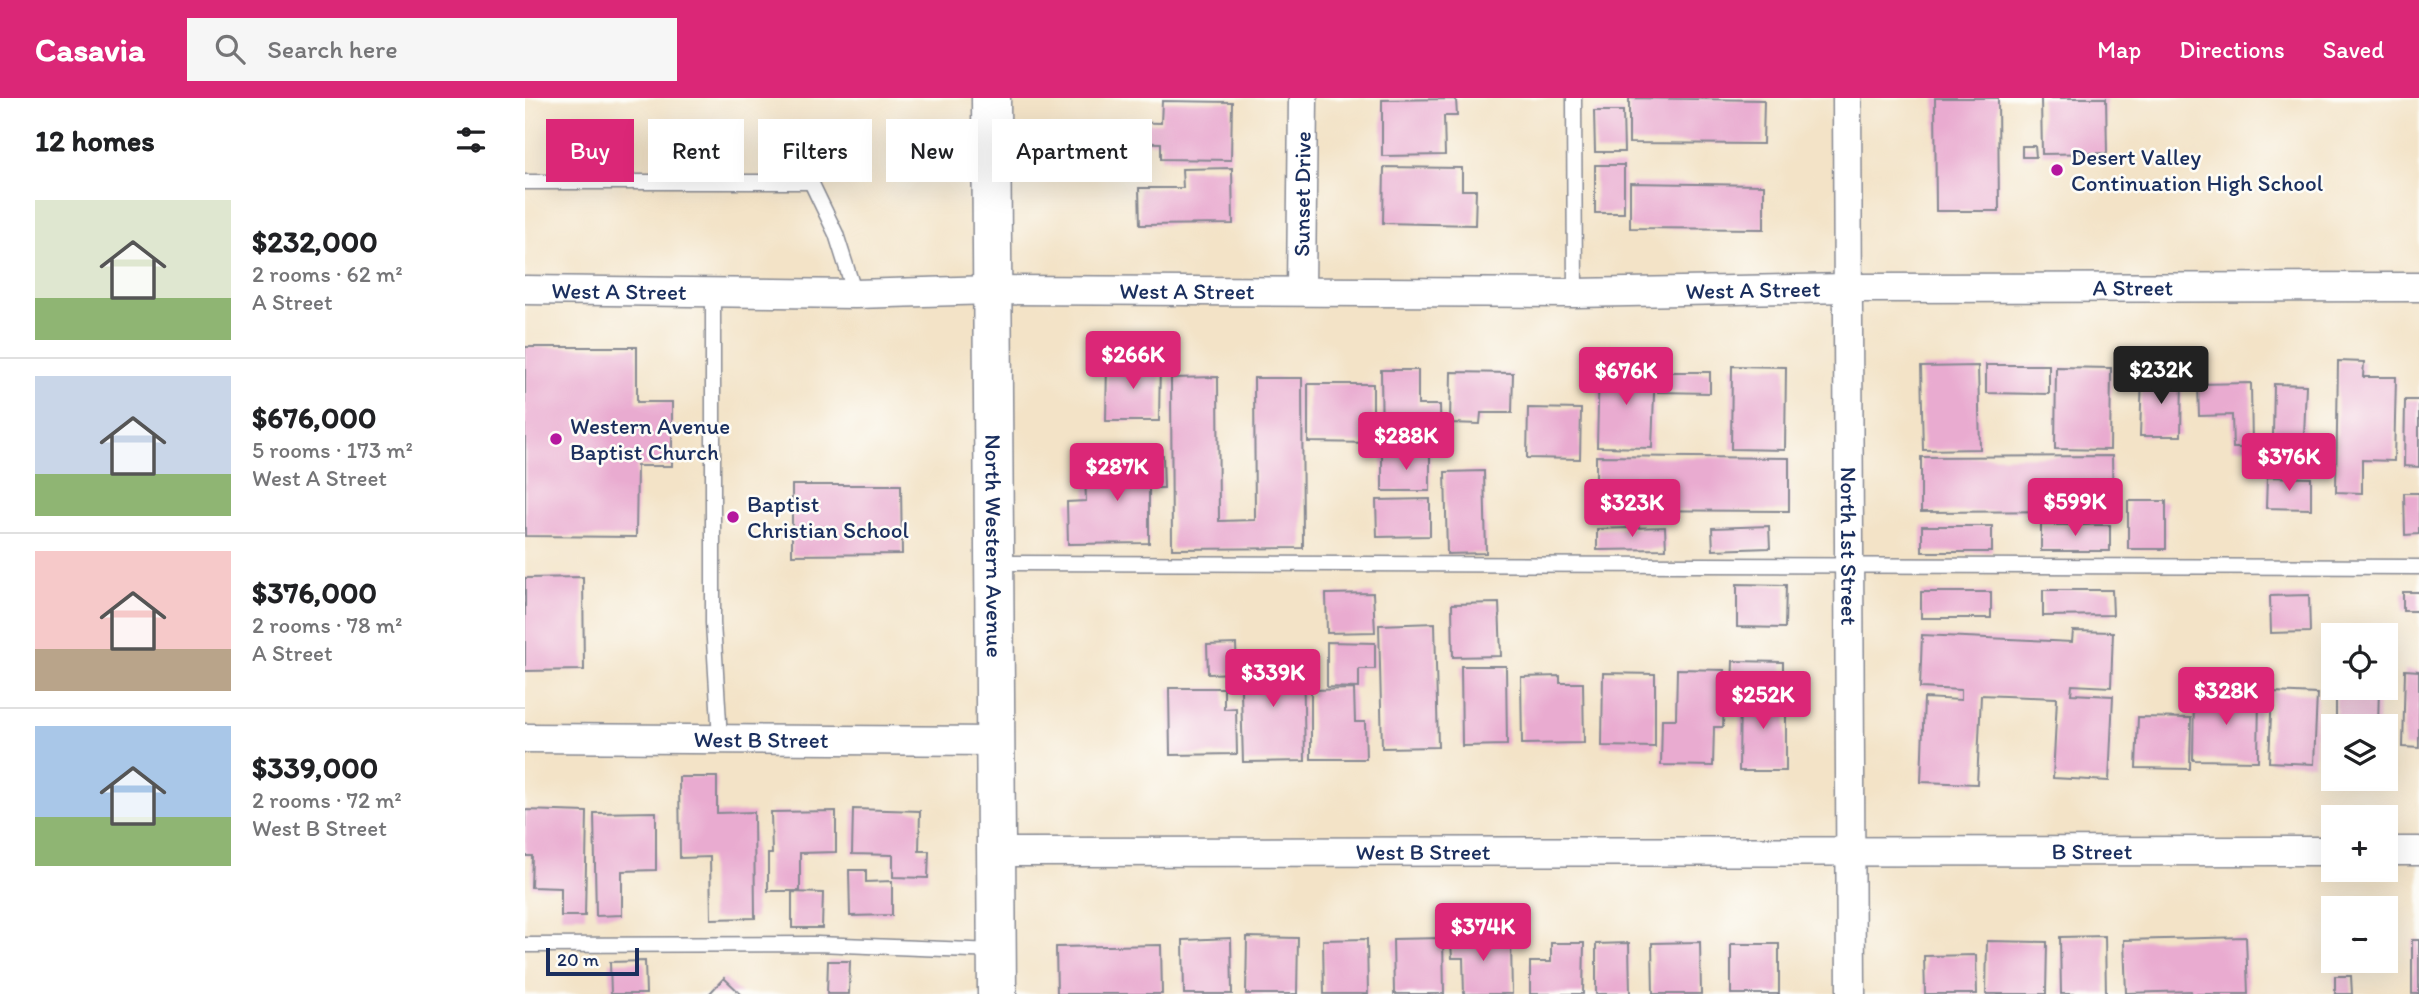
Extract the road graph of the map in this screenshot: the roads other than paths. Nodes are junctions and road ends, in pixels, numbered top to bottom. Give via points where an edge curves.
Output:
1 (991, 98) edge
2 (1303, 98) edge
3 (1574, 98) edge
4 (1847, 98) edge
5 (525, 182) edge
6 (2419, 287) edge
7 (1847, 288) junction
8 (525, 290) edge
9 (992, 290) junction
10 (1301, 290) junction
11 (713, 292) junction
12 (1575, 293) junction
13 (855, 294) junction
14 (995, 563) junction
15 (1848, 565) junction
16 (2419, 567) edge
17 (525, 737) edge
18 (720, 739) junction
19 (997, 741) junction
20 (1850, 850) junction
21 (2321, 851) edge
22 (2398, 851) edge
23 (2419, 851) edge
24 (996, 852) junction
25 (525, 945) edge
26 (996, 951) junction
27 (996, 994) edge
28 (1851, 994) edge

1 - 9 main road, North Western Avenue
2 - 10 street, Sunset Drive
3 - 12 lane
4 - 7 street, North 1st Street
5 - 13 lane via 811,182 836,234
6 - 7 street, A Street
7 - 12 street, West A Street
7 - 15 street, North 1st Street
8 - 11 street, West A Street
9 - 10 street, West A Street
9 - 13 street, West A Street
9 - 14 main road, North Western Avenue
10 - 12 street, West A Street
11 - 13 street, West A Street
11 - 18 lane via 713,623
14 - 15 lane
14 - 19 main road, North Western Avenue
15 - 16 lane
15 - 20 street, North 1st Street
17 - 18 street, West B Street
18 - 19 street, West B Street
19 - 24 main road, North Western Avenue
20 - 21 street, B Street
20 - 24 street, West B Street
20 - 28 street, North 1st Street
22 - 23 street
24 - 26 main road, North Western Avenue
25 - 26 lane via 817,944
26 - 27 main road, North Western Avenue

